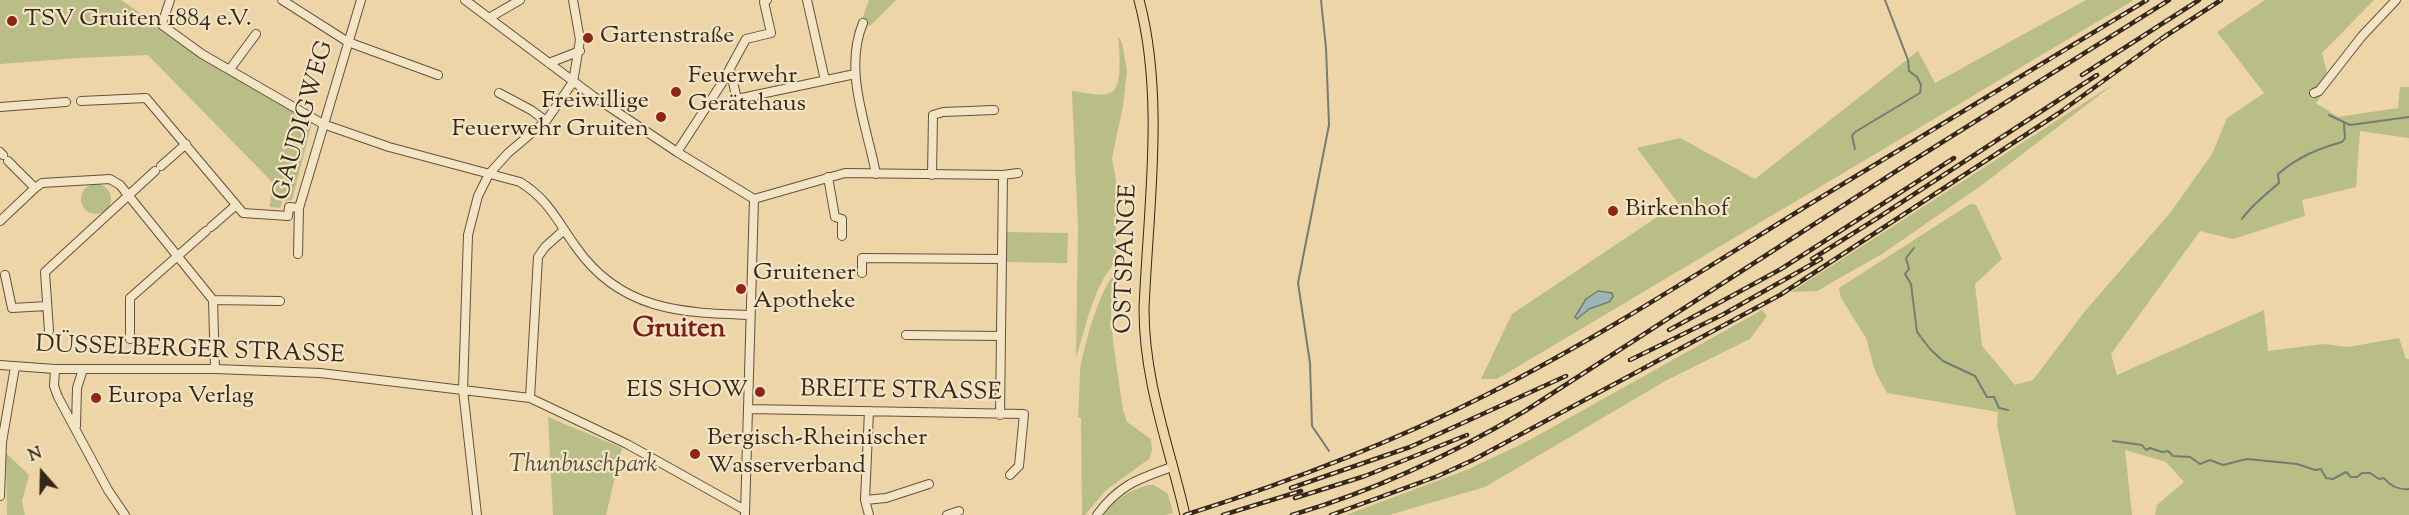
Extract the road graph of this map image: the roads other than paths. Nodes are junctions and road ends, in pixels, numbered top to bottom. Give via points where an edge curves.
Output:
1 (170, 0) edge
2 (282, 0) edge
3 (361, 0) edge
4 (465, 0) edge
5 (520, 0) edge
6 (573, 0) edge
7 (767, 0) edge
8 (807, 0) edge
9 (1139, 0) edge
10 (2396, 0) edge
11 (489, 18) junction
12 (863, 23) dead end
13 (256, 34) dead end
14 (348, 42) junction
15 (580, 51) junction
16 (549, 63) junction
17 (230, 69) junction
18 (730, 70) junction
19 (855, 74) junction
20 (438, 75) dead end
21 (825, 80) junction
22 (573, 82) junction
23 (499, 93) dead end
24 (2314, 93) dead end
25 (81, 101) dead end
26 (66, 102) dead end
27 (0, 107) edge
28 (994, 110) dead end
29 (546, 121) junction
30 (323, 124) junction
31 (186, 144) junction
32 (677, 152) junction
33 (4, 156) edge
34 (1018, 173) dead end
35 (489, 174) junction
36 (876, 174) junction
37 (932, 175) junction
38 (1003, 176) junction
39 (828, 177) junction
40 (35, 188) junction
41 (129, 196) junction
42 (754, 199) junction
43 (235, 206) junction
44 (299, 208) junction
45 (288, 216) junction
46 (298, 217) junction
47 (0, 221) edge
48 (564, 230) junction
49 (842, 236) dead end
50 (298, 254) dead end
51 (178, 256) junction
52 (1002, 259) junction
53 (861, 273) dead end
54 (5, 275) dead end
55 (213, 300) junction
56 (280, 301) dead end
57 (47, 306) junction
58 (750, 315) junction
59 (49, 331) dead end
60 (906, 335) dead end
61 (1001, 336) junction
62 (130, 339) dead end
63 (0, 365) edge
64 (15, 367) junction
65 (55, 369) junction
66 (83, 369) junction
67 (215, 369) junction
68 (463, 390) junction
69 (530, 398) junction
70 (748, 409) junction
71 (868, 411) junction
72 (1000, 414) junction
73 (76, 428) junction
74 (1172, 467) junction
75 (1010, 475) dead end
76 (929, 484) dead end
77 (0, 496) edge
78 (865, 500) junction
79 (959, 511) dead end
80 (745, 512) edge
81 (125, 515) edge
82 (477, 515) edge
83 (869, 515) edge
84 (947, 515) edge
85 (1097, 515) edge
86 (1185, 515) edge

1 - 17 street via 162,23 202,54
2 - 14 street
3 - 14 street, GAUDIGWEG
4 - 11 street
5 - 11 street
6 - 15 street
7 - 18 street via 764,2 771,33 746,39
8 - 21 street
9 - 74 main road, OSTSPANGE via 1153,97 1145,344
10 - 24 street
11 - 16 street
12 - 19 street via 856,42
13 - 17 street
14 - 20 street
14 - 30 street, GAUDIGWEG
15 - 16 street
15 - 22 street
16 - 22 street
17 - 30 street
18 - 21 street via 737,99
18 - 32 street
19 - 21 street
19 - 36 street
22 - 29 street
22 - 32 street
23 - 29 street
25 - 31 street via 146,98
26 - 27 street
28 - 37 street via 933,116
29 - 35 street
30 - 35 street
30 - 44 street, GAUDIGWEG
31 - 41 street
31 - 43 street
32 - 42 street
33 - 40 street
34 - 38 street
35 - 48 street via 520,182 537,192
35 - 68 street via 477,196 468,235
36 - 37 street
36 - 39 street
37 - 38 street
38 - 52 street
39 - 42 street
39 - 49 street via 835,217 842,219
40 - 41 street via 42,183 110,179
40 - 47 street
41 - 51 street
41 - 57 street via 45,272
42 - 58 street
43 - 45 street via 243,213
43 - 51 street
44 - 45 street via 289,207
44 - 46 street, GAUDIGWEG
45 - 46 street
46 - 50 street, GAUDIGWEG
48 - 58 street via 588,263 637,299 694,313
48 - 69 street via 538,257
51 - 55 street
51 - 62 street via 130,298
52 - 53 street via 862,258
52 - 61 street
54 - 57 street via 12,308
55 - 56 street
55 - 67 street
57 - 59 street
58 - 70 street
60 - 61 street
61 - 72 street
63 - 64 street, DÜSSELBERGER STRASSE
64 - 65 street, DÜSSELBERGER STRASSE
64 - 77 street via 2,442
65 - 66 street, DÜSSELBERGER STRASSE
65 - 73 street via 56,393
66 - 67 street, DÜSSELBERGER STRASSE
66 - 73 street via 76,394
67 - 68 street, DÜSSELBERGER STRASSE via 320,373
68 - 69 street, DÜSSELBERGER STRASSE
68 - 82 street
69 - 80 street, DÜSSELBERGER STRASSE via 636,449
70 - 71 street, BREITE STRASSE
70 - 80 street
71 - 72 street, BREITE STRASSE
71 - 78 street
72 - 75 street, BREITE STRASSE via 1024,414 1019,466
73 - 81 street
74 - 85 street via 1127,484
74 - 86 main road, OSTSPANGE
76 - 78 street via 886,498
78 - 83 street
79 - 84 street

